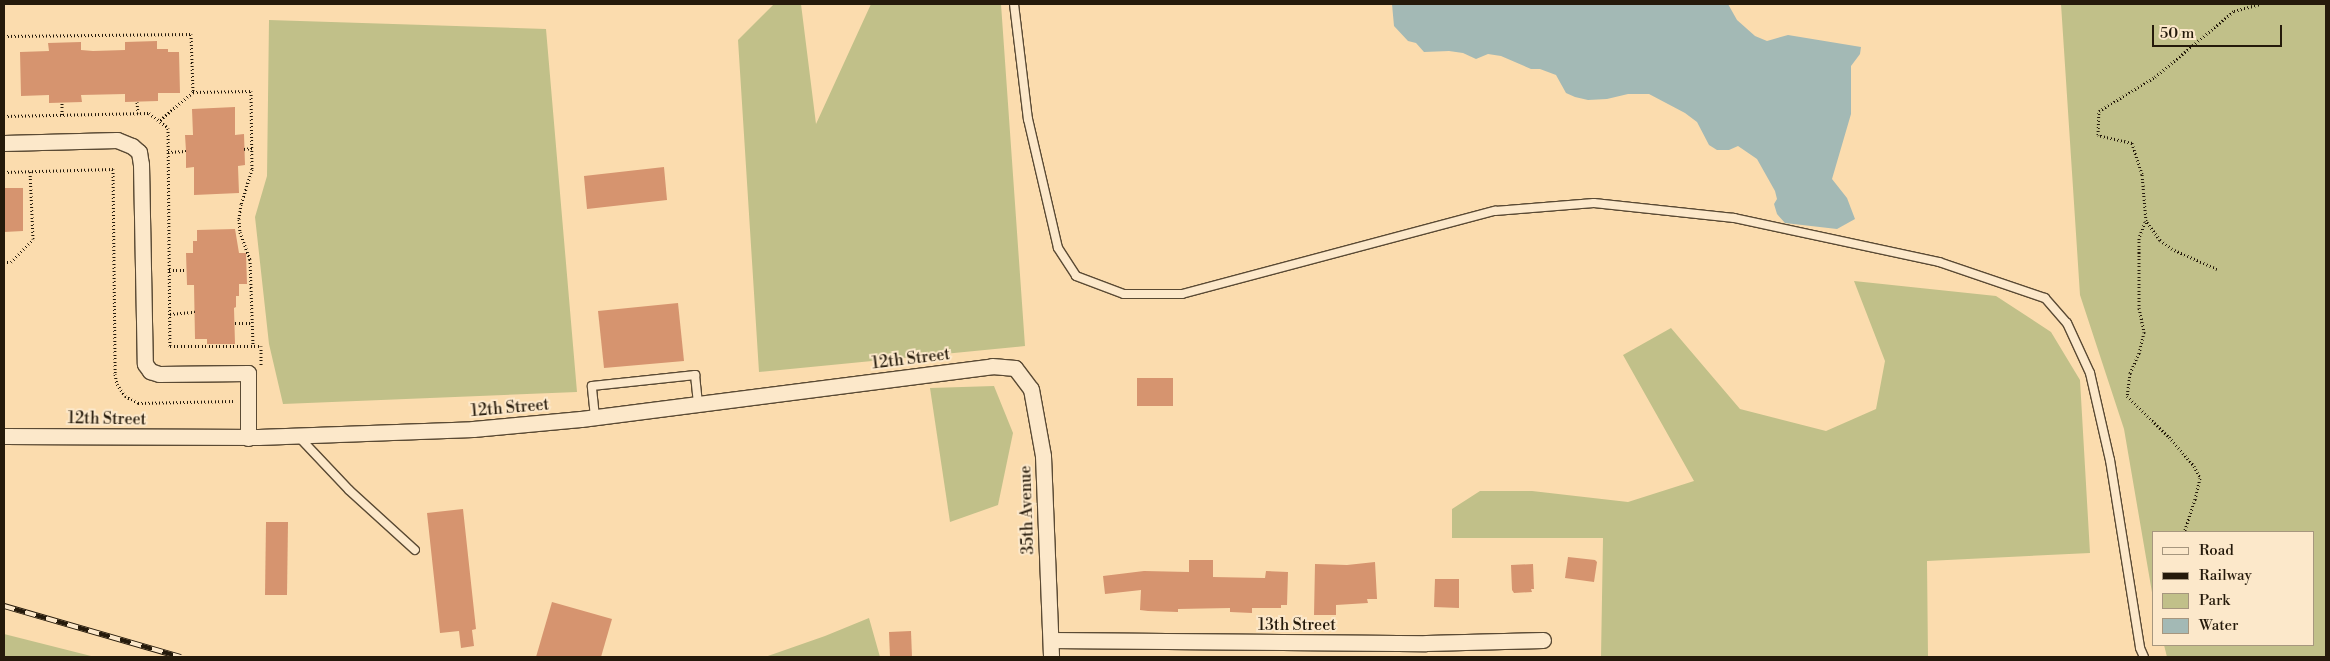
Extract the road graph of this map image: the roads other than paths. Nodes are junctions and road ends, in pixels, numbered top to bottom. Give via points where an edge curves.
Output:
1 (1014, 4) edge
2 (4, 143) edge
3 (1015, 368) joint
4 (698, 404) junction
5 (595, 417) junction
6 (4, 436) edge
7 (298, 436) junction
8 (248, 438) junction
9 (415, 550) dead end
10 (1051, 640) junction
11 (1543, 640) dead end
12 (1051, 657) edge
13 (2144, 657) edge

1 - 13 lane via 1028,119 1058,248 1076,276 1124,294 1182,294 1495,211 1594,203 1734,218 1939,262 2045,298 2067,323 2090,373 2110,460
2 - 8 street via 117,140 139,152 145,364 150,371 159,374 248,373
3 - 4 street, 12th Street via 992,366
3 - 10 street, 35th Avenue via 1031,389 1042,456
4 - 5 street, 12th Street
4 - 5 lane via 695,375 592,386
5 - 7 street, 12th Street via 473,429
6 - 8 street, 12th Street
7 - 8 street, 12th Street
7 - 9 lane via 349,490
10 - 11 street, 13th Street via 1416,643
10 - 12 street, 35th Avenue

